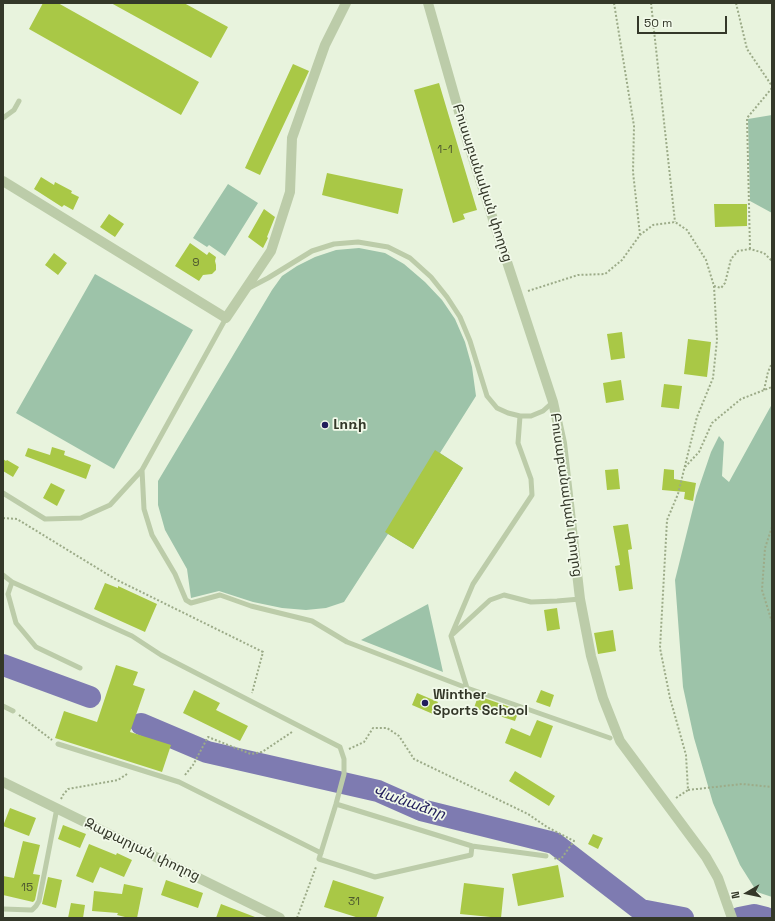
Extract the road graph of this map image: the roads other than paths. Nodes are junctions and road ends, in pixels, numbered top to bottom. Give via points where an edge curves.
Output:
1 (346, 3) edge
2 (428, 3) edge
3 (19, 102) dead end
4 (3, 118) edge
5 (3, 181) edge
6 (245, 290) junction
7 (226, 318) junction
8 (553, 402) junction
9 (520, 416) junction
10 (142, 470) junction
11 (3, 493) edge
12 (3, 575) edge
13 (12, 582) junction
14 (580, 599) junction
15 (451, 636) junction
16 (80, 668) dead end
17 (466, 688) junction
18 (3, 706) edge
19 (13, 711) road end
20 (610, 738) dead end
21 (58, 744) road end
22 (3, 782) edge
23 (336, 804) junction
24 (57, 808) junction
25 (472, 846) junction
26 (321, 853) junction
27 (546, 856) dead end
28 (3, 909) edge
29 (280, 918) edge
30 (732, 918) edge

1 - 6 street via 325,45 292,138 290,192 271,251
2 - 8 street, Բուսաբանական փողոց via 467,140
3 - 4 lane via 14,110
5 - 7 street
6 - 7 street
6 - 9 lane via 312,251 334,244 358,242 388,247 410,258 431,277 460,317 487,396 497,408
7 - 10 lane
8 - 9 lane via 543,411 531,416
8 - 14 street, Բուսաբանական փողոց via 562,443
9 - 15 lane via 518,443 531,479 532,495 473,584
10 - 11 lane via 110,505 81,518 45,519
10 - 17 lane via 144,509 152,536 175,574 186,600 191,603 220,596 312,621 347,642
12 - 13 lane
13 - 16 lane via 8,594 16,623 36,647
13 - 23 lane via 132,636 160,655 340,746 344,759 344,774
14 - 15 lane via 531,602 504,595 490,600
14 - 30 street, Բուսաբանական փողոց via 593,663 620,741 706,857 718,878
15 - 17 lane
17 - 20 lane
18 - 19 lane
21 - 26 lane via 179,782
22 - 24 street, Զաքարյան փողոց
23 - 25 lane
23 - 26 lane
24 - 28 lane via 39,901 32,910
24 - 29 street, Զաքարյան փողոց
25 - 26 lane via 471,855 375,878 319,860
25 - 27 lane

